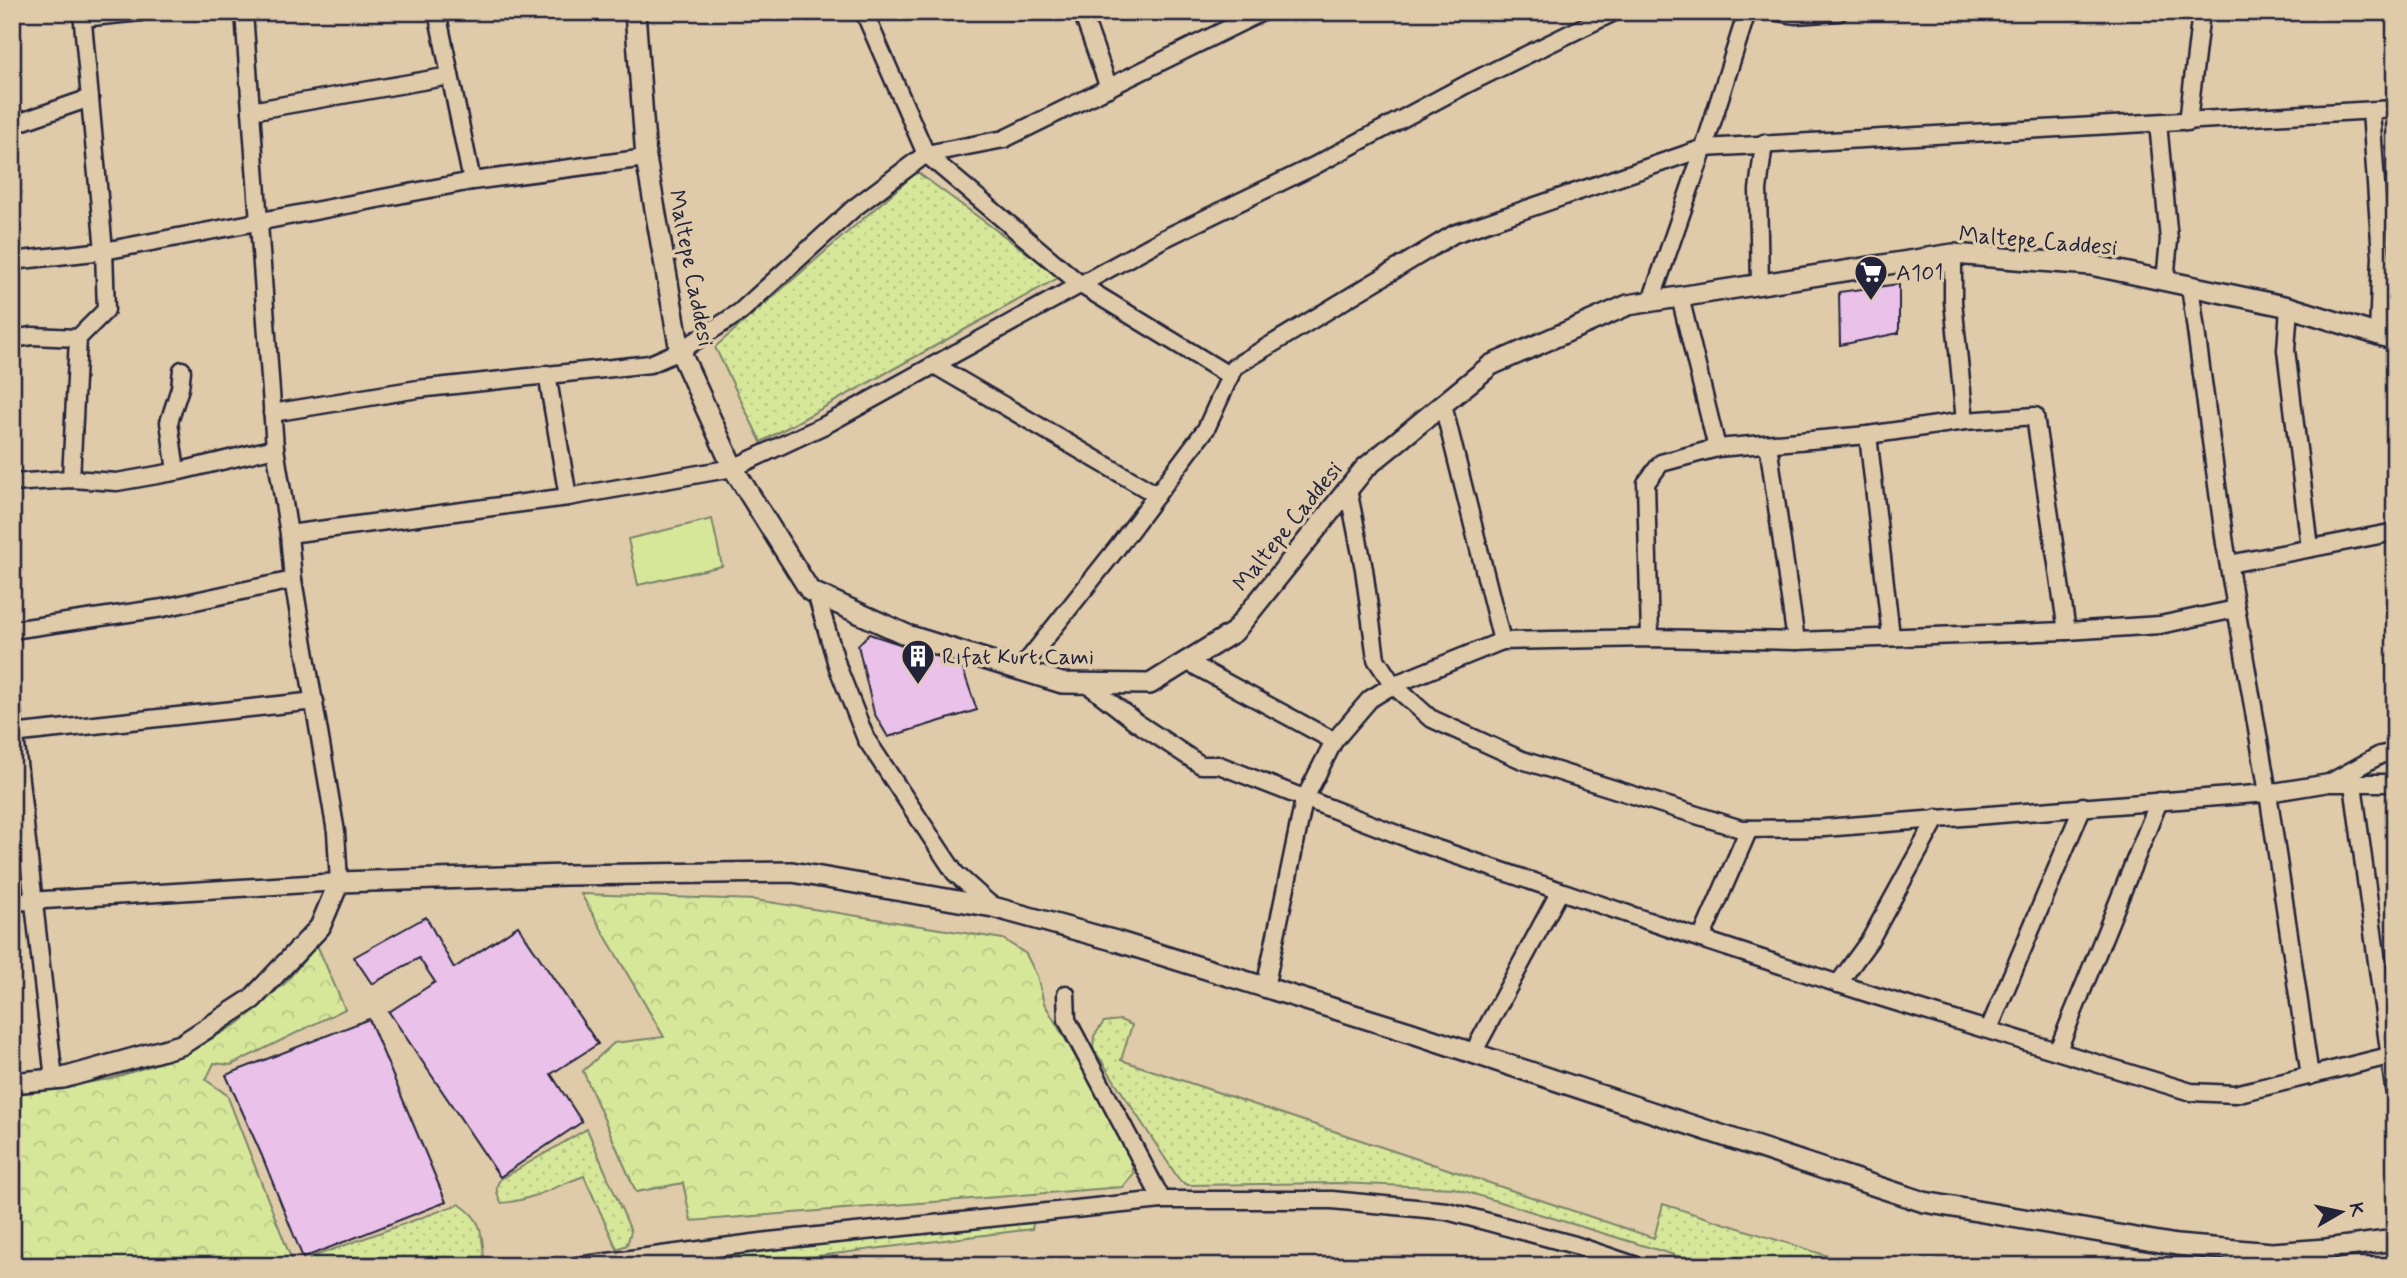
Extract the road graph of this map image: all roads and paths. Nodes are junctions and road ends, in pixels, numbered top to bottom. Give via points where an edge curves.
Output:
1 (141, 12) edge
2 (244, 12) edge
3 (436, 12) edge
4 (635, 12) edge
5 (864, 12) edge
6 (1082, 12) edge
7 (1262, 12) edge
8 (1614, 12) edge
9 (1747, 12) edge
10 (1777, 12) edge
11 (1839, 12) edge
12 (2201, 12) edge
13 (82, 15) edge
14 (450, 76) junction
15 (1109, 88) junction
16 (90, 98) junction
17 (2395, 110) edge
18 (251, 111) junction
19 (2371, 111) junction
20 (2188, 122) junction
21 (2158, 123) junction
22 (12, 125) edge
23 (1764, 143) junction
24 (1704, 148) junction
25 (926, 154) junction
26 (646, 159) junction
27 (472, 181) junction
28 (260, 220) junction
29 (104, 251) junction
30 (1952, 254) junction
31 (12, 261) edge
32 (2165, 281) junction
33 (1760, 284) junction
34 (1081, 285) junction
35 (2190, 286) junction
36 (1680, 297) junction
37 (1651, 301) junction
38 (2289, 307) junction
39 (78, 338) junction
40 (2386, 338) edge
41 (12, 339) edge
42 (680, 351) junction
43 (936, 366) junction
44 (182, 370) dead end
45 (547, 374) junction
46 (1230, 376) junction
47 (1443, 405) junction
48 (272, 413) junction
49 (1965, 421) junction
50 (1868, 435) junction
51 (1768, 444) junction
52 (275, 448) junction
53 (1717, 448) junction
54 (733, 468) junction
55 (176, 471) junction
56 (71, 479) junction
57 (12, 483) edge
58 (1348, 489) junction
59 (1157, 495) junction
60 (568, 497) junction
61 (2395, 532) edge
62 (289, 534) junction
63 (2311, 548) junction
64 (2228, 564) junction
65 (293, 580) junction
66 (816, 593) junction
67 (2236, 609) junction
68 (12, 630) edge
69 (2067, 631) junction
70 (1891, 636) junction
71 (1650, 638) junction
72 (1796, 640) junction
73 (1502, 641) junction
74 (1186, 661) junction
75 (1020, 670) junction
76 (1087, 684) junction
77 (1393, 685) junction
78 (315, 701) junction
79 (12, 710) edge
80 (13, 734) edge
81 (1334, 741) junction
82 (2395, 752) edge
83 (2329, 783) junction
84 (2395, 783) edge
85 (2353, 784) junction
86 (2268, 793) junction
87 (1304, 800) junction
88 (2159, 801) junction
89 (2083, 806) junction
90 (1937, 818) junction
91 (1749, 829) junction
92 (339, 881) junction
93 (1560, 891) junction
94 (35, 900) junction
95 (12, 902) edge
96 (993, 907) junction
97 (1701, 939) junction
98 (1838, 984) junction
99 (1265, 988) junction
100 (1066, 994) dead end
101 (1989, 1029) junction
102 (2059, 1050) junction
103 (1473, 1054) junction
104 (2392, 1054) edge
105 (2309, 1076) junction
106 (54, 1079) junction
107 (12, 1083) edge
108 (2395, 1095) edge
109 (1162, 1200) junction
110 (2395, 1240) edge
111 (577, 1266) edge
112 (1637, 1266) edge

1 - 13 street
2 - 18 street
3 - 14 street
4 - 26 street, Maltepe Caddesi
5 - 25 street
6 - 15 street
7 - 15 street
8 - 34 street
9 - 24 street
10 - 11 street
12 - 20 street
13 - 16 street
14 - 18 street
14 - 27 street
15 - 25 street via 1004,139
16 - 22 street
16 - 29 street
17 - 19 street
18 - 28 street
19 - 20 street
19 - 40 street
20 - 21 street
21 - 23 street
21 - 32 street via 2169,240
23 - 24 street
23 - 33 street via 1758,190
24 - 37 street
24 - 46 street via 1454,234 1234,367
25 - 34 street
25 - 42 street via 854,208 740,312
26 - 27 street
26 - 42 street, Maltepe Caddesi
27 - 28 street
28 - 29 street
28 - 48 street
29 - 31 street
29 - 39 street via 106,310
30 - 32 street, Maltepe Caddesi via 2091,265
30 - 33 street, Maltepe Caddesi
30 - 49 street
32 - 35 street, Maltepe Caddesi
33 - 36 street, Maltepe Caddesi
34 - 43 street
34 - 46 street
35 - 38 street, Maltepe Caddesi
35 - 64 street
36 - 37 street, Maltepe Caddesi
36 - 53 street
37 - 47 street, Maltepe Caddesi via 1628,305 1491,365
38 - 40 street, Maltepe Caddesi
38 - 63 street via 2286,350
39 - 41 street
39 - 56 street
42 - 45 street via 650,364
42 - 54 street, Maltepe Caddesi
43 - 54 street
43 - 59 street
44 - 55 street via 169,422
45 - 48 street
45 - 60 street
46 - 59 street via 1206,429
47 - 58 street, Maltepe Caddesi via 1365,468
47 - 73 street
48 - 52 street
49 - 50 street
49 - 69 street via 2035,416
50 - 51 street
50 - 70 street
51 - 53 street
51 - 72 street
52 - 55 street
52 - 62 street
53 - 71 street via 1661,463 1646,482
54 - 60 street
54 - 66 street, Maltepe Caddesi via 810,591
55 - 56 street via 117,482
56 - 57 street
58 - 74 street, Maltepe Caddesi via 1234,632
58 - 77 street via 1376,659
59 - 75 street
60 - 62 street
61 - 63 street
62 - 65 street
63 - 64 street
64 - 67 street
65 - 68 street via 163,608
65 - 78 street
66 - 75 street, Maltepe Caddesi via 908,635
66 - 96 street via 866,739 955,873
67 - 69 street via 2160,625
67 - 86 street
69 - 70 street
70 - 72 street
71 - 72 street
71 - 73 street
73 - 77 street
74 - 76 street, Maltepe Caddesi via 1150,684
74 - 81 street
75 - 76 street, Maltepe Caddesi via 1062,683
76 - 87 street via 1201,765 1219,765
77 - 81 street via 1370,699
77 - 91 street via 1430,718 1522,760
78 - 80 street
78 - 92 street via 336,832
79 - 80 street
80 - 94 street
81 - 87 street
82 - 83 street via 2379,755
83 - 85 street
83 - 86 street
84 - 85 street
85 - 104 street
86 - 88 street
86 - 105 street
87 - 93 street
87 - 99 street
88 - 89 street
88 - 102 street
89 - 90 street
89 - 101 street
90 - 91 street
90 - 98 street via 1870,940
91 - 97 street
92 - 94 street
92 - 96 street via 792,872
92 - 106 street via 320,927 251,999 181,1045
93 - 97 street
93 - 103 street
94 - 95 street
94 - 106 street
96 - 99 street
97 - 98 street
98 - 101 street
99 - 103 street
100 - 109 street via 1067,1020
101 - 102 street
102 - 105 street via 2191,1092 2235,1094
103 - 110 street via 1924,1202 2177,1245 2272,1252
104 - 105 street
104 - 108 street
106 - 107 street
109 - 111 street
109 - 112 street via 1332,1200 1447,1211

